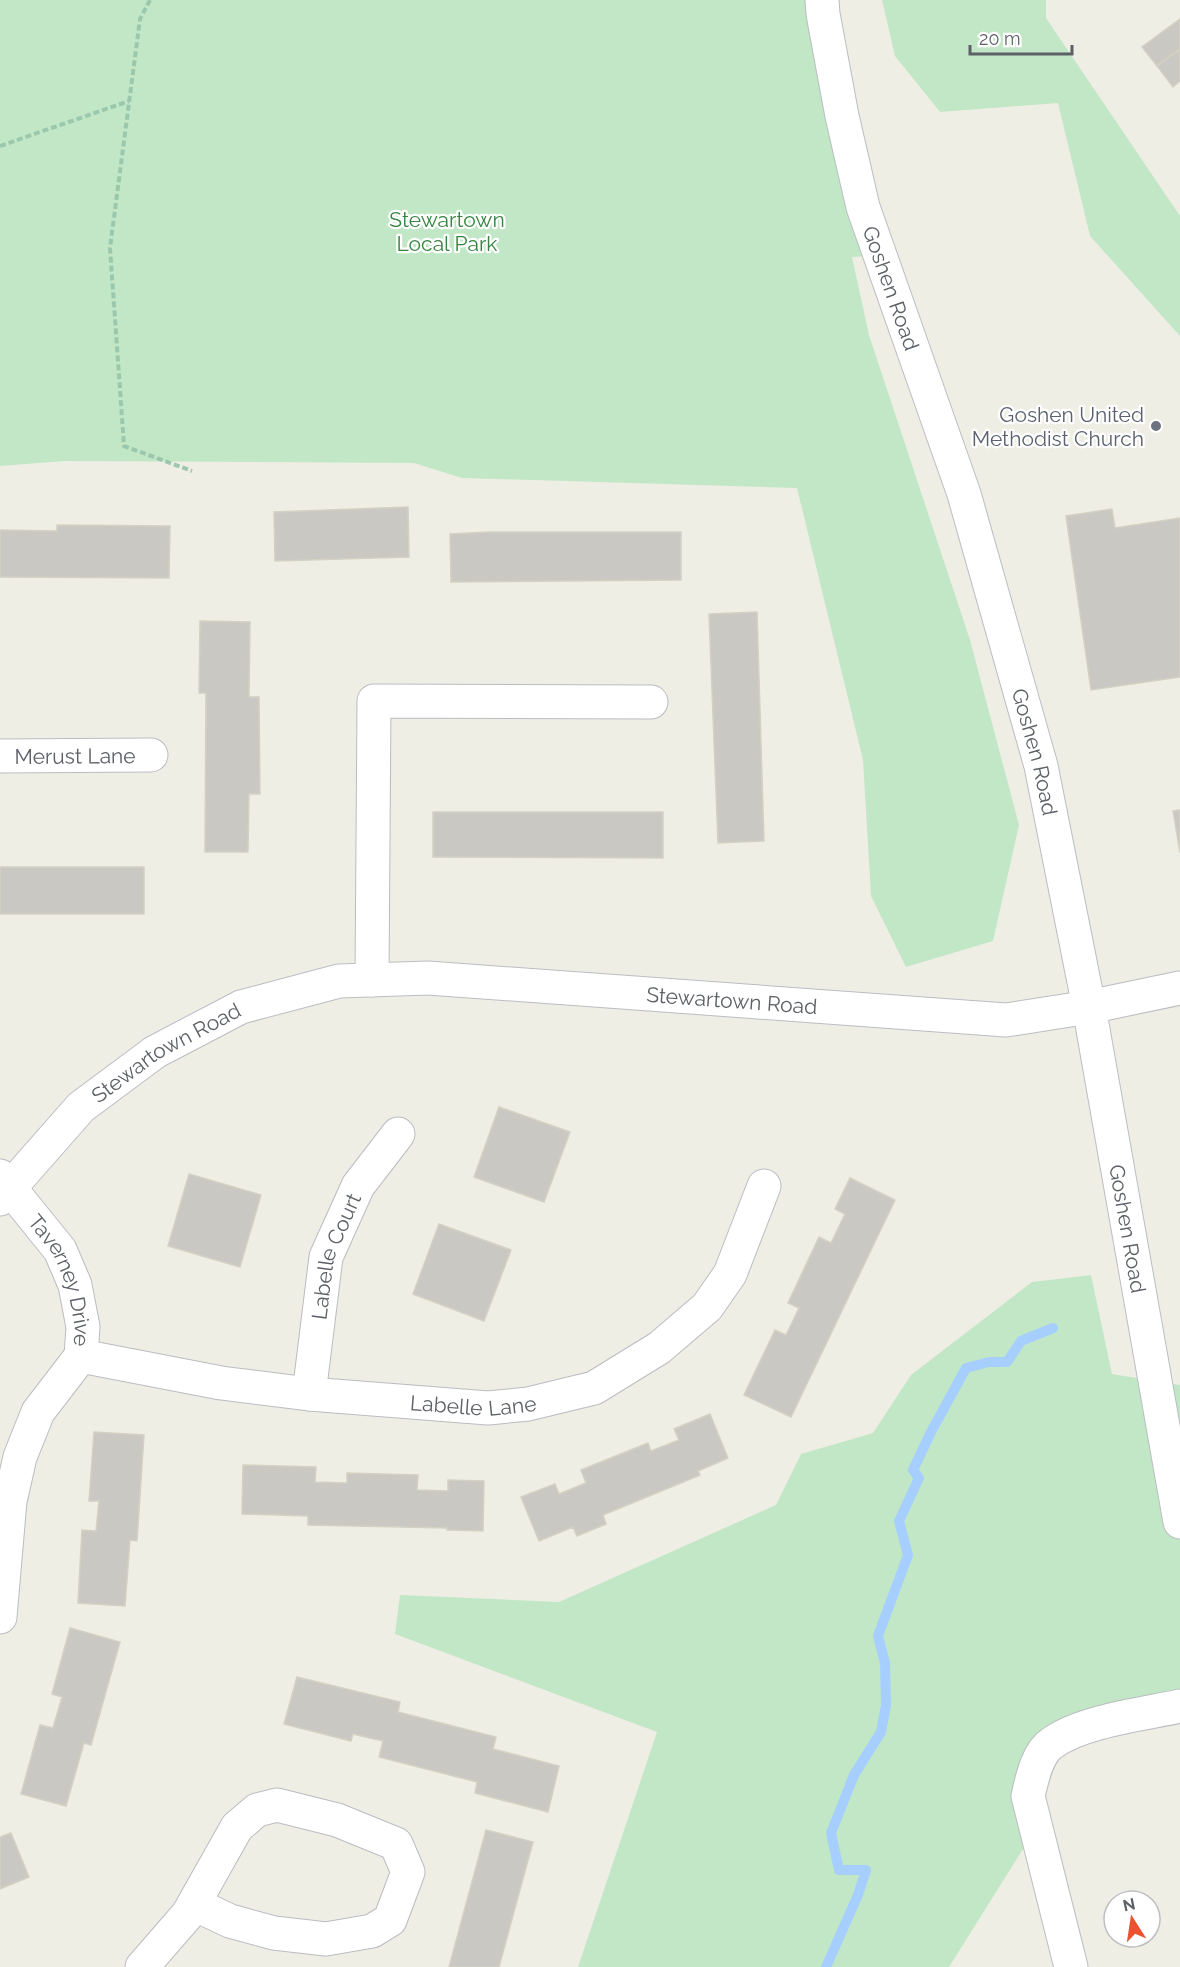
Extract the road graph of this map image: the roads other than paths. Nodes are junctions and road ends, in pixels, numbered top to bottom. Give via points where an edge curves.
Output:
1 (822, 0) edge
2 (651, 702) dead end
3 (151, 755) dead end
4 (0, 756) edge
5 (372, 980) junction
6 (1180, 988) edge
7 (1089, 1007) junction
8 (398, 1134) dead end
9 (764, 1186) dead end
10 (3, 1188) edge
11 (81, 1356) junction
12 (309, 1394) junction
13 (1180, 1522) edge
14 (0, 1617) edge
15 (1180, 1706) edge
16 (194, 1904) junction
17 (142, 1967) edge
18 (1071, 1967) edge

1 - 7 street, Goshen Road via 863,207 964,494 1041,766
2 - 5 street via 374,701
3 - 4 street, Merust Lane
5 - 7 street, Stewartown Road via 428,978 1006,1020
5 - 10 street, Stewartown Road via 339,981 241,1007 155,1052 81,1107
6 - 7 street, Stewartown Road
7 - 13 street, Goshen Road
8 - 12 street, Labelle Court via 358,1186 326,1257
9 - 12 street, Labelle Lane via 730,1274 707,1307 659,1348 594,1388 528,1404 488,1408
10 - 11 street, Taverney Drive via 60,1250 75,1285 83,1327
11 - 12 street, Labelle Lane via 221,1383
11 - 14 street, Taverney Drive via 38,1412 20,1457 10,1501
15 - 18 street via 1090,1725 1051,1743 1034,1768 1028,1796
16 - 16 street via 237,1827 257,1810 278,1805 337,1820 396,1844 408,1872 390,1920 372,1931 326,1940 274,1933 230,1921
16 - 17 street

